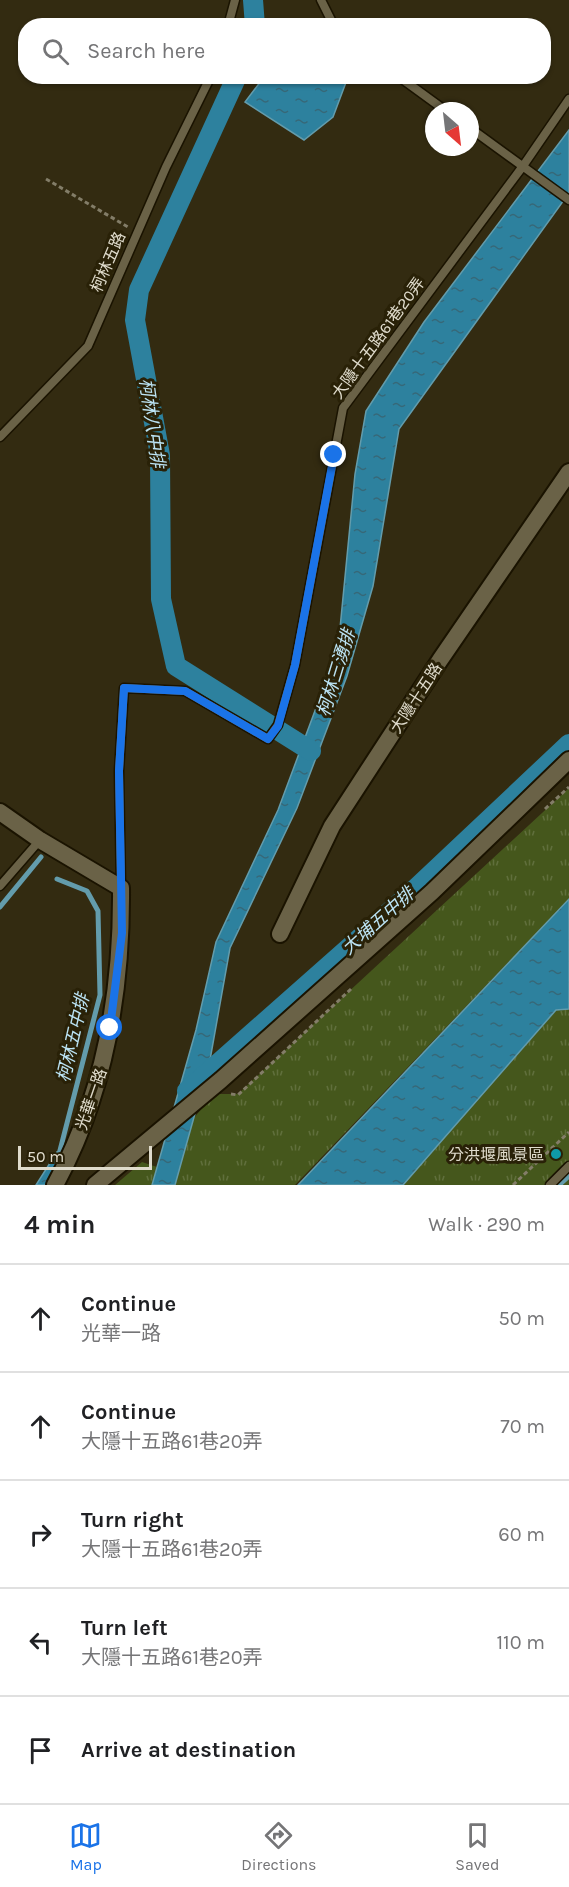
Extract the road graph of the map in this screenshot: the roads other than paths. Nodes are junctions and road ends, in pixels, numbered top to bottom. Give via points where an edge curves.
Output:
1 (235, 0) edge
2 (321, 0) edge
3 (230, 18) edge
4 (330, 18) edge
5 (207, 84) edge
6 (409, 84) edge
7 (569, 99) edge
8 (434, 102) edge
9 (479, 134) edge
10 (523, 166) junction
11 (568, 200) edge
12 (0, 438) edge
13 (569, 472) edge
14 (569, 760) edge
15 (0, 812) edge
16 (40, 840) junction
17 (0, 886) edge
18 (121, 888) junction
19 (280, 934) dead end
20 (569, 1166) edge
21 (55, 1185) edge
22 (95, 1185) edge
23 (550, 1185) edge

1 - 3 lane
2 - 4 lane
5 - 12 lane, 柯林五路 via 88,346
6 - 8 lane
7 - 10 lane, 大隱十五路61巷20弄
9 - 10 lane
10 - 11 lane
10 - 18 lane, 大隱十五路61巷20弄 via 343,408 295,665 278,726 268,739 185,691 124,688 119,771
13 - 19 street, 大隱十五路 via 332,826
14 - 22 street via 432,892 221,1080
15 - 16 street
16 - 17 lane
16 - 18 street
18 - 21 street, 光華一路 via 122,933 107,1052 88,1115
20 - 23 lane

